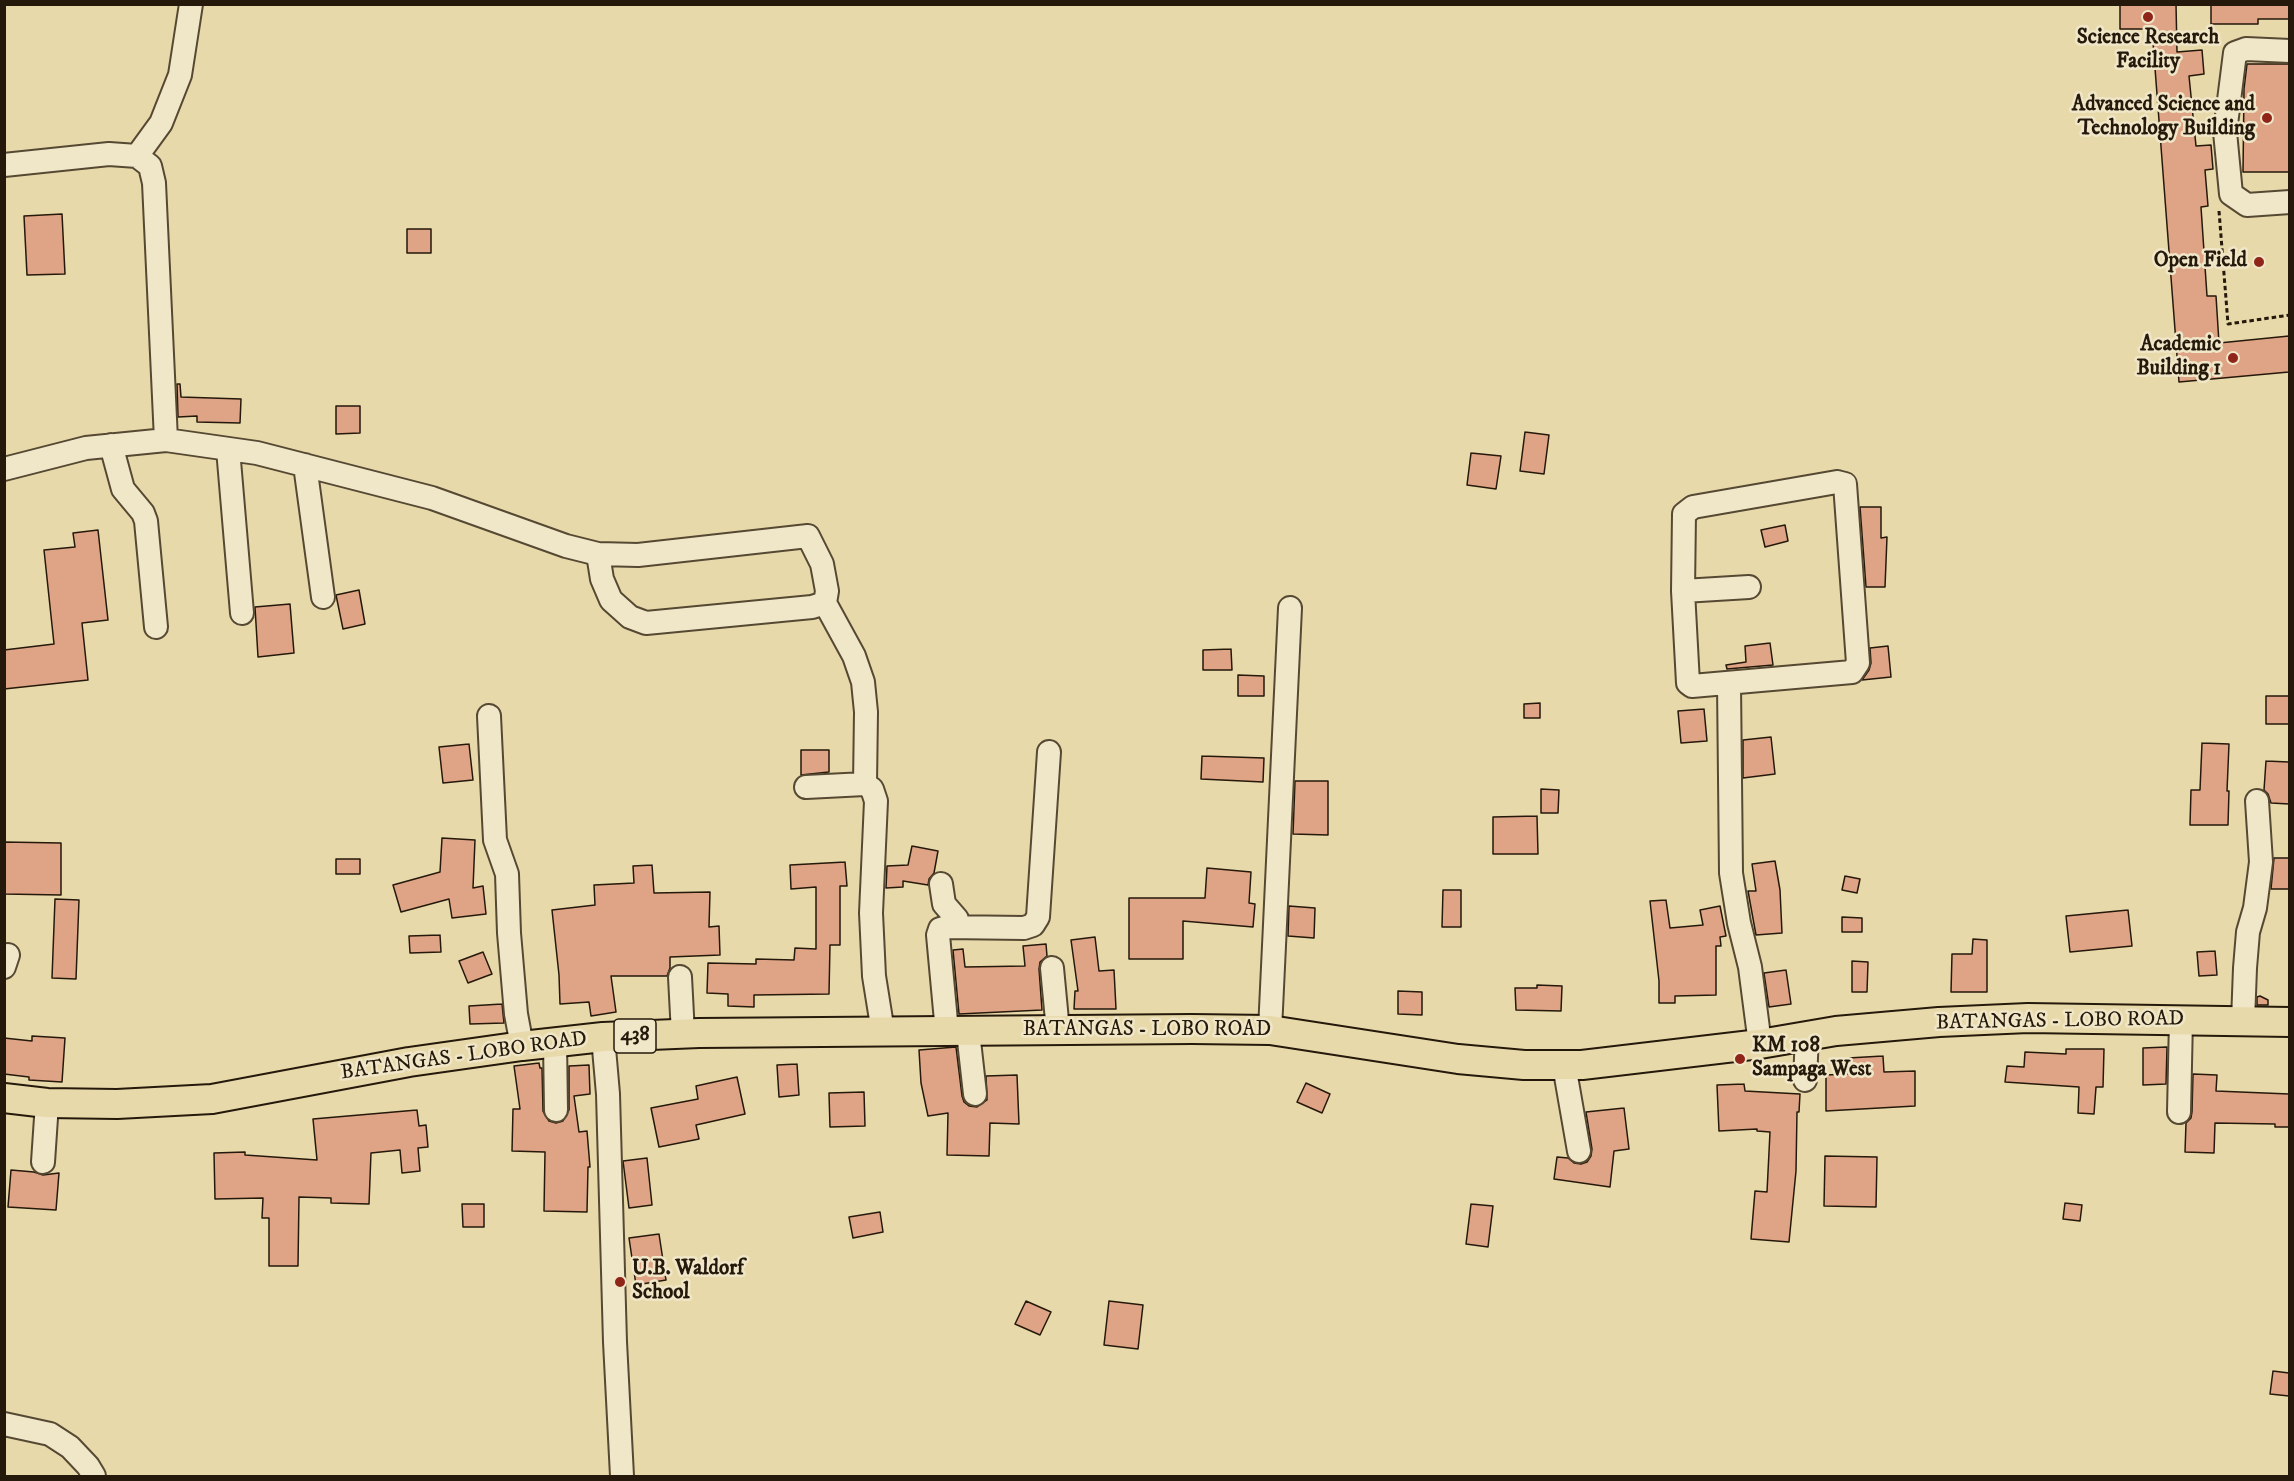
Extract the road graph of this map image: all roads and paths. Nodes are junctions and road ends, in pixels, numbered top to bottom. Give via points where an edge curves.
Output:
1 (191, 4) edge
2 (2289, 51) edge
3 (137, 156) junction
4 (4, 165) edge
5 (2232, 194) junction
6 (2289, 202) edge
7 (2289, 315) edge
8 (166, 440) junction
9 (111, 446) junction
10 (228, 449) junction
11 (305, 465) junction
12 (4, 469) edge
13 (598, 554) junction
14 (1749, 586) dead end
15 (1683, 591) junction
16 (323, 597) dead end
17 (825, 603) junction
18 (1290, 608) dead end
19 (242, 613) dead end
20 (156, 627) dead end
21 (1729, 684) junction
22 (489, 716) dead end
23 (1049, 752) dead end
24 (865, 784) junction
25 (806, 788) dead end
26 (2257, 801) dead end
27 (941, 884) dead end
28 (958, 927) junction
29 (1052, 968) dead end
30 (680, 977) dead end
31 (2181, 1019) junction
32 (2243, 1021) junction
33 (2289, 1022) edge
34 (1058, 1030) junction
35 (1270, 1030) junction
36 (883, 1032) junction
37 (958, 1032) junction
38 (682, 1034) junction
39 (1807, 1036) junction
40 (603, 1037) junction
41 (555, 1042) junction
42 (1760, 1044) junction
43 (522, 1046) junction
44 (1564, 1065) junction
45 (1805, 1080) dead end
46 (975, 1094) dead end
47 (4, 1098) edge
48 (47, 1102) junction
49 (556, 1110) dead end
50 (2179, 1112) dead end
51 (1579, 1151) dead end
52 (43, 1162) dead end
53 (4, 1424) edge
54 (94, 1476) edge
55 (622, 1476) edge

1 - 3 street via 180,75 161,123
2 - 5 street via 2246,49 2235,53 2225,132
3 - 4 street via 109,154
3 - 8 street via 150,166 154,183
5 - 6 street via 2247,205
5 - 7 path via 2218,198 2228,324
8 - 9 street
8 - 10 street
9 - 12 street via 86,448
9 - 20 street via 123,489 146,521
10 - 11 street
10 - 19 street
11 - 13 street via 432,498
11 - 16 street
13 - 17 street via 611,600 630,617 646,623
13 - 17 street via 638,555 808,536 822,564
14 - 15 street
15 - 21 street via 1688,683
15 - 21 street via 1684,514 1693,507 1837,482 1845,484 1858,663 1852,672
17 - 24 street via 854,656 863,682
18 - 35 street
21 - 42 street via 1731,873 1750,967
22 - 43 street via 495,840 507,873 516,1014
23 - 28 street via 1038,917 1033,925 1024,928
24 - 25 street
24 - 36 street via 872,789 876,801 871,913 874,976
26 - 32 street via 2261,862 2247,941
27 - 28 street via 944,904 957,919
28 - 37 street via 940,929 938,935
29 - 34 street
30 - 38 street
31 - 32 main road, BATANGAS - LOBO ROAD / 438
31 - 39 main road, BATANGAS - LOBO ROAD / 438 via 1939,1022
31 - 50 street
32 - 33 main road, BATANGAS - LOBO ROAD / 438
34 - 35 main road, BATANGAS - LOBO ROAD / 438
34 - 37 main road, BATANGAS - LOBO ROAD / 438
35 - 44 main road, BATANGAS - LOBO ROAD / 438 via 1458,1059
36 - 37 main road, BATANGAS - LOBO ROAD / 438
36 - 38 main road, BATANGAS - LOBO ROAD / 438
37 - 46 street
38 - 40 main road, BATANGAS - LOBO ROAD / 438
39 - 42 main road, BATANGAS - LOBO ROAD / 438
39 - 45 street
40 - 41 main road, BATANGAS - LOBO ROAD / 438
40 - 55 street
41 - 43 main road, BATANGAS - LOBO ROAD / 438
41 - 49 street
42 - 44 main road, BATANGAS - LOBO ROAD / 438
43 - 48 main road, BATANGAS - LOBO ROAD / 438 via 409,1062 212,1099 117,1104
44 - 51 street
47 - 48 main road, BATANGAS - LOBO ROAD / 438
48 - 52 street
53 - 54 street via 50,1434 70,1447

